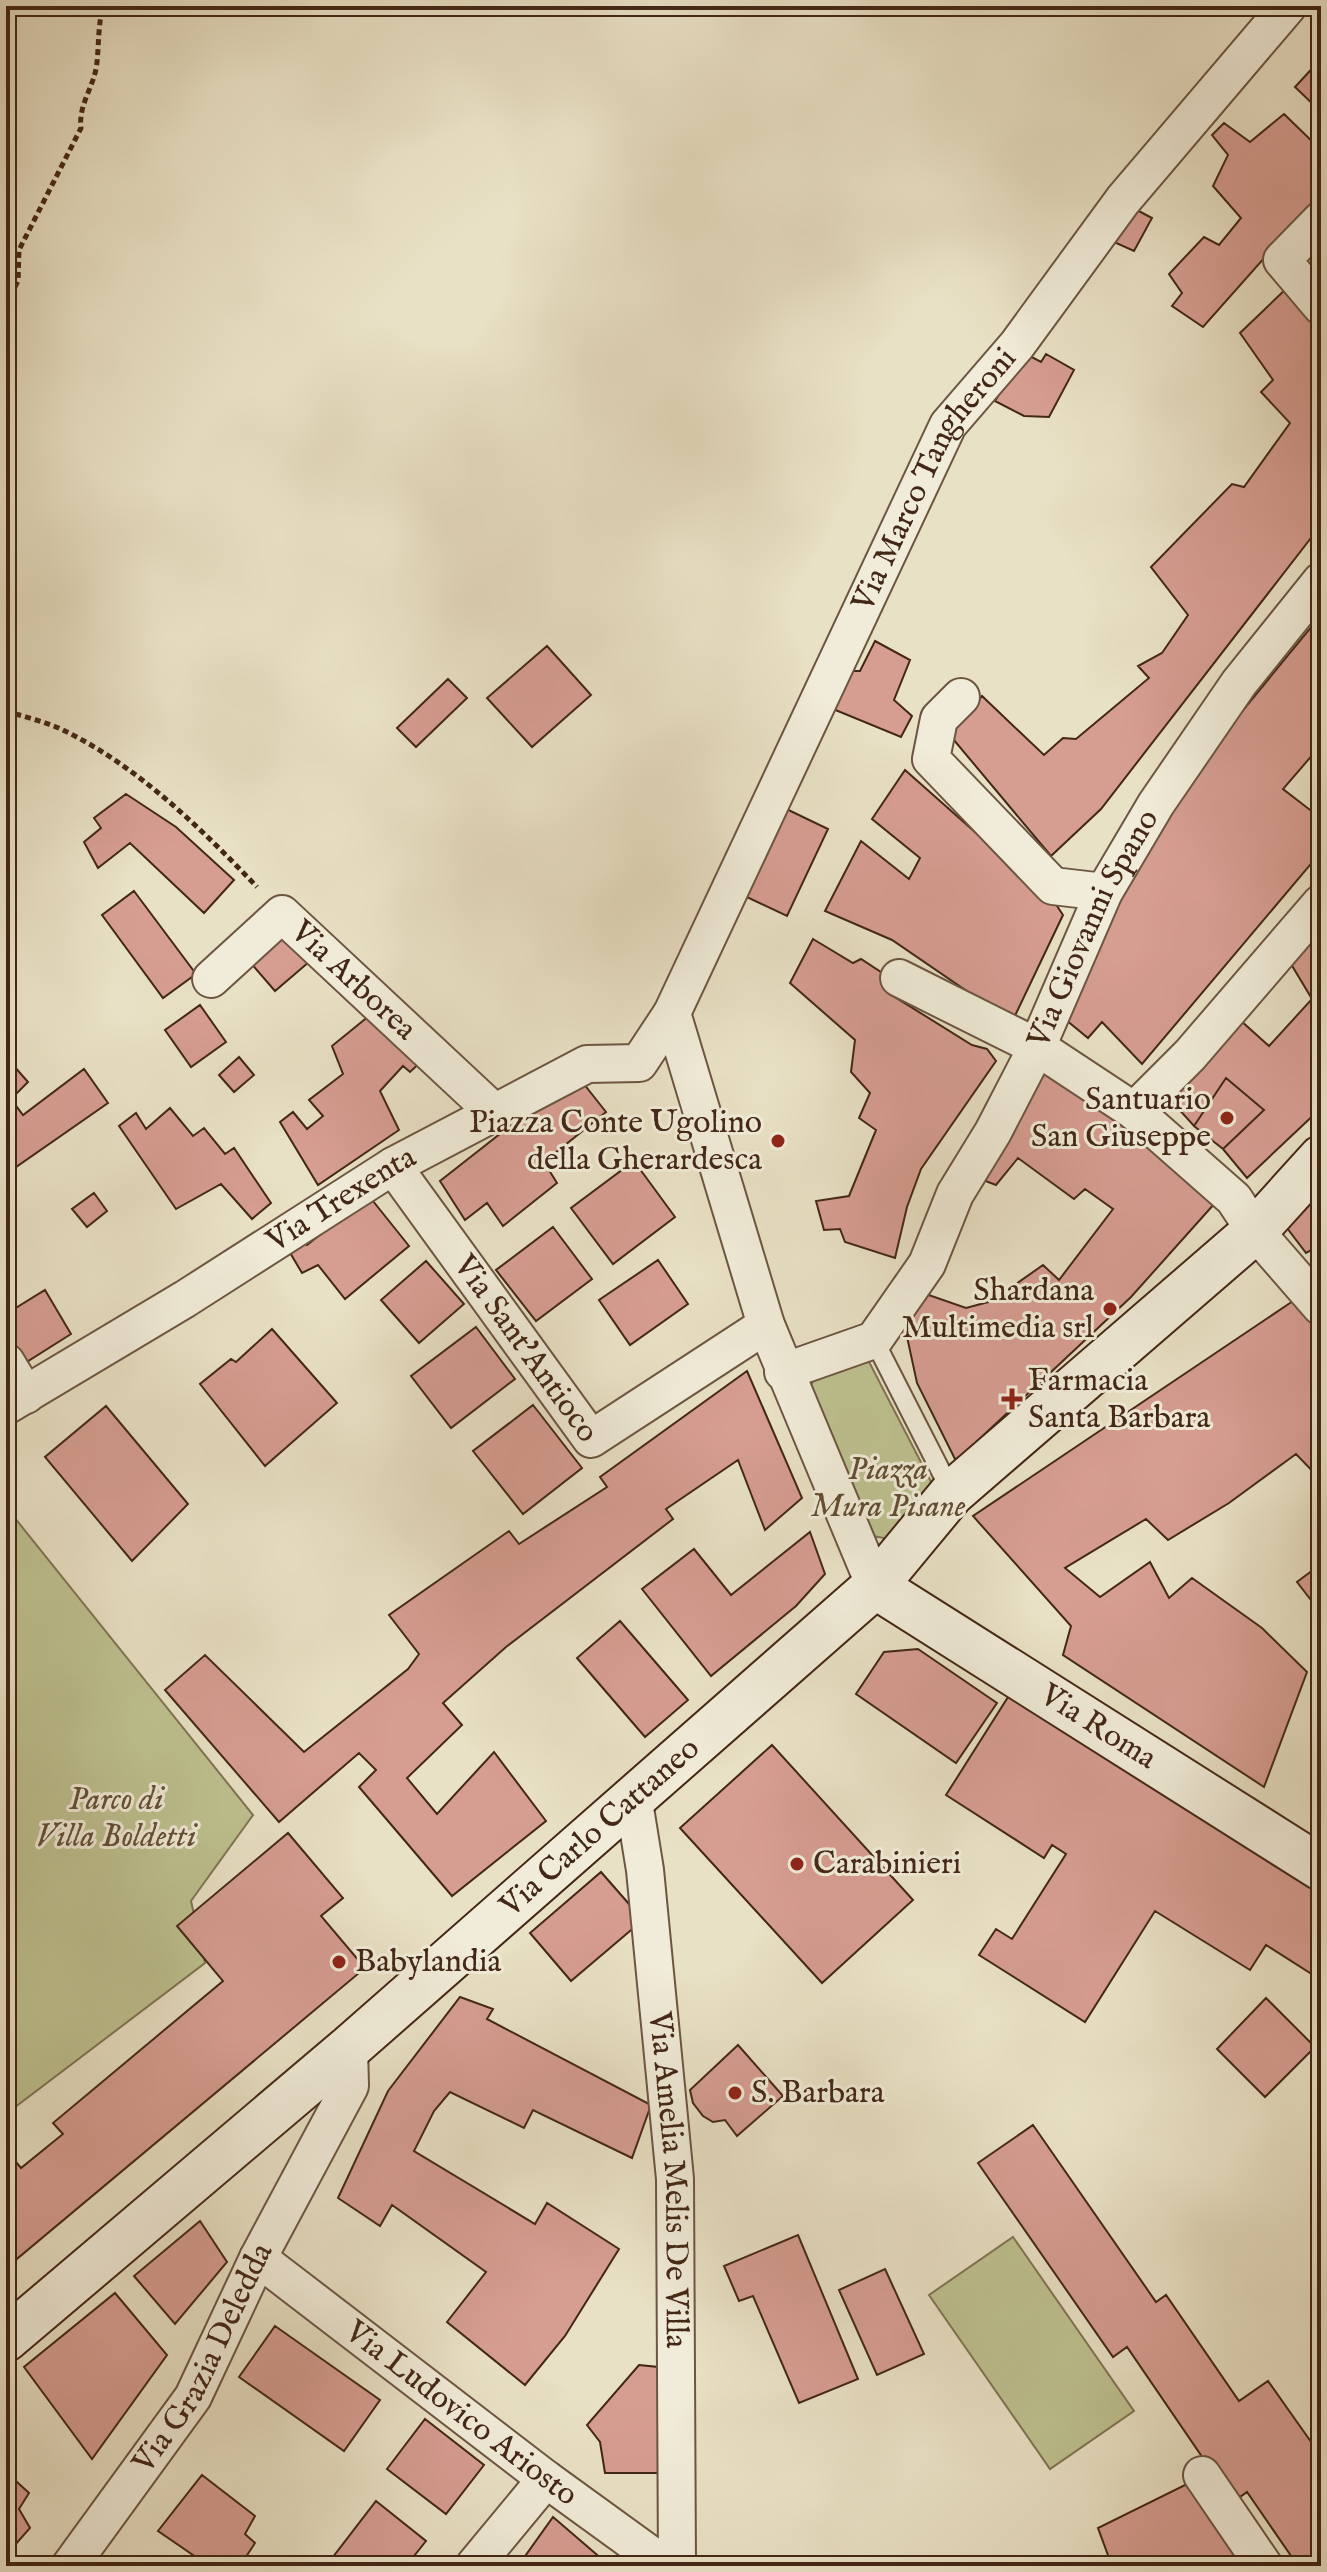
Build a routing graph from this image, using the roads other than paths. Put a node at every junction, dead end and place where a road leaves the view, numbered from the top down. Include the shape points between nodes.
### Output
1 (1288, 6) edge
2 (1321, 220) edge
3 (1321, 306) edge
4 (1321, 581) edge
5 (961, 697) dead end
6 (1104, 892) junction
7 (1321, 903) edge
8 (899, 978) dead end
9 (211, 979) dead end
10 (672, 1013) junction
11 (1037, 1047) junction
12 (1134, 1111) junction
13 (495, 1113) junction
14 (1321, 1158) edge
15 (393, 1166) junction
16 (1255, 1231) junction
17 (1321, 1307) edge
18 (766, 1325) junction
19 (874, 1340) junction
20 (6, 1362) edge
21 (783, 1372) junction
22 (16, 1401) edge
23 (952, 1493) junction
24 (875, 1586) junction
25 (633, 1796) junction
26 (1321, 1868) edge
27 (349, 2048) junction
28 (287, 2099) junction
29 (322, 2139) junction
30 (258, 2258) junction
31 (6, 2339) edge
32 (1202, 2475) dead end
33 (546, 2479) junction
34 (70, 2566) edge
35 (474, 2566) edge
36 (666, 2566) edge
37 (677, 2566) edge
38 (1264, 2566) edge

1 - 10 street, Via Marco Tangheroni via 1123,200 1017,345 948,425
2 - 3 street via 1282,260
4 - 6 street, Via Giovanni Spano via 1239,683 1156,804
5 - 6 street via 939,719 931,759 1053,886
6 - 11 street, Via Giovanni Spano
7 - 12 street via 1190,1055
8 - 11 street
9 - 13 street, Via Arborea via 282,914
10 - 13 street, Via Trexenta via 639,1063 587,1064
10 - 18 street
11 - 12 street
11 - 19 street, Via Giovanni Spano via 955,1194 927,1264
12 - 16 street via 1234,1199
13 - 15 street, Via Trexenta
14 - 16 main road, Via Carlo Cattaneo
15 - 18 street, Via Sant'Antioco via 591,1439
15 - 22 street, Via Trexenta
16 - 17 street
16 - 23 main road, Via Carlo Cattaneo
18 - 21 street
19 - 21 street
19 - 23 lane
20 - 22 street
21 - 24 street
23 - 24 main road, Via Carlo Cattaneo
24 - 25 main road, Via Carlo Cattaneo
24 - 26 main road, Via Roma
25 - 27 main road, Via Carlo Cattaneo
25 - 37 street, Via Amelia Melis De Villa via 675,2179
27 - 28 main road, Via Carlo Cattaneo
27 - 29 street, Via Grazia Deledda via 350,2086
28 - 29 street
28 - 31 main road, Via Carlo Cattaneo
29 - 30 street, Via Grazia Deledda
30 - 33 street, Via Ludovico Ariosto
30 - 34 street, Via Grazia Deledda via 193,2397
32 - 38 street
33 - 35 street
33 - 36 street, Via Ludovico Ariosto

